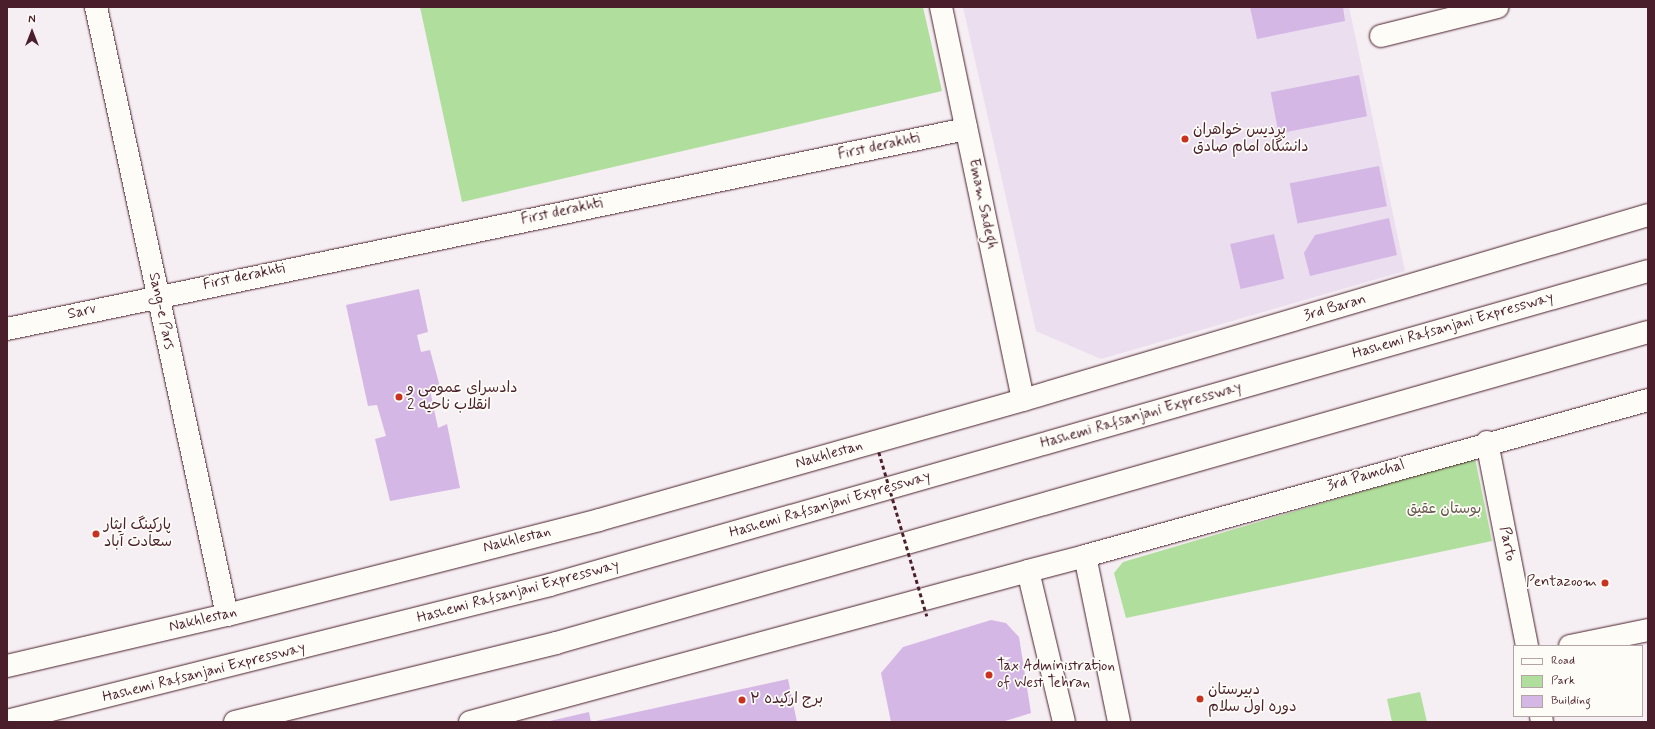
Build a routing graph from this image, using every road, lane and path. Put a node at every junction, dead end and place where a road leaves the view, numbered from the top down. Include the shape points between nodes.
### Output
1 (96, 7) edge
2 (941, 7) edge
3 (1497, 7) edge
4 (1381, 36) dead end
5 (966, 128) junction
6 (1648, 216) edge
7 (1648, 271) edge
8 (157, 295) junction
9 (7, 329) edge
10 (1648, 332) edge
11 (1023, 400) junction
12 (1648, 400) edge
13 (1487, 442) junction
14 (878, 452) dead end
15 (1085, 556) junction
16 (1028, 571) junction
17 (227, 615) junction
18 (927, 616) dead end
19 (1648, 630) edge
20 (1527, 645) edge
21 (1575, 645) edge
22 (7, 666) edge
23 (7, 721) edge
24 (235, 722) edge
25 (470, 722) edge
26 (1064, 722) edge
27 (1119, 722) edge

1 - 8 main road, Sang-e Pars
2 - 5 main road, Emam Sadegh
3 - 4 main road
5 - 8 main road, First derakhti
5 - 11 main road, Emam Sadegh
6 - 11 main road, 3rd Baran
7 - 23 main road, Hashemi Rafsanjani Expressway via 550,585
8 - 9 main road, Sarv
8 - 17 main road, Sang-e Pars
10 - 24 main road via 556,643
11 - 17 main road, Nakhlestan via 599,520
12 - 13 main road, 3rd Pamchal
13 - 15 main road, 3rd Pamchal
13 - 20 main road, Parto
14 - 18 path, bridge
15 - 16 main road, 3rd Pamchal
15 - 27 main road
16 - 25 main road, 3rd Pamchal
16 - 26 main road
17 - 22 main road, Nakhlestan
19 - 21 main road

